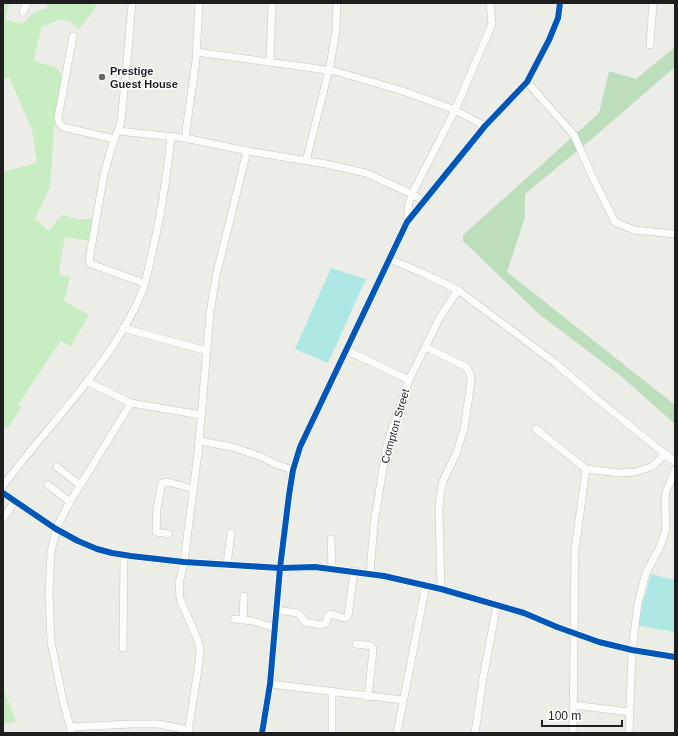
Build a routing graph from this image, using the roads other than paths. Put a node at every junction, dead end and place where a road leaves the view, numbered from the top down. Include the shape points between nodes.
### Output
1 (26, 3) edge
2 (132, 3) edge
3 (199, 3) edge
4 (272, 3) edge
5 (337, 3) edge
6 (490, 3) edge
7 (560, 3) edge
8 (653, 3) edge
9 (23, 12) dead end
10 (74, 36) dead end
11 (650, 44) dead end
12 (196, 52) junction
13 (270, 62) junction
14 (329, 71) junction
15 (527, 82) junction
16 (455, 110) junction
17 (485, 126) junction
18 (118, 131) junction
19 (171, 137) junction
20 (185, 138) junction
21 (114, 139) junction
22 (247, 151) junction
23 (306, 160) junction
24 (412, 194) junction
25 (425, 202) junction
26 (407, 222) junction
27 (675, 234) edge
28 (390, 259) junction
29 (144, 283) junction
30 (458, 290) junction
31 (123, 328) junction
32 (426, 347) junction
33 (346, 350) junction
34 (207, 351) junction
35 (409, 380) junction
36 (88, 382) junction
37 (131, 403) junction
38 (201, 415) junction
39 (536, 429) dead end
40 (199, 441) junction
41 (666, 454) junction
42 (675, 462) edge
43 (57, 467) dead end
44 (586, 469) junction
45 (293, 470) junction
46 (675, 470) edge
47 (48, 485) dead end
48 (80, 485) junction
49 (3, 486) edge
50 (193, 489) junction
51 (3, 493) edge
52 (15, 501) junction
53 (70, 502) junction
54 (3, 519) edge
55 (56, 529) junction
56 (231, 533) dead end
57 (169, 534) dead end
58 (331, 539) dead end
59 (124, 555) junction
60 (184, 562) junction
61 (227, 565) junction
62 (280, 568) junction
63 (332, 569) junction
64 (354, 571) junction
65 (370, 574) junction
66 (426, 585) junction
67 (441, 589) junction
68 (244, 596) dead end
69 (497, 605) junction
70 (276, 610) junction
71 (234, 619) dead end
72 (244, 620) junction
73 (275, 628) junction
74 (575, 634) junction
75 (356, 644) dead end
76 (123, 648) dead end
77 (632, 650) junction
78 (675, 657) edge
79 (270, 684) junction
80 (332, 692) junction
81 (368, 697) junction
82 (403, 700) junction
83 (573, 705) junction
84 (630, 712) junction
85 (72, 730) edge
86 (188, 732) edge
87 (262, 733) edge
88 (332, 733) edge
89 (397, 733) edge
90 (475, 733) edge
91 (573, 733) edge
92 (629, 733) edge

1 - 9 street
2 - 18 street
3 - 12 street
4 - 13 street
5 - 14 street via 336,30
6 - 16 street via 492,24
7 - 15 street via 558,18 549,40
8 - 11 street
10 - 21 street via 58,118 60,124
12 - 13 street
12 - 20 street
13 - 14 street
14 - 16 street via 400,90
14 - 23 street
15 - 17 street
15 - 27 street via 574,135 614,222 634,230
16 - 17 street
16 - 24 street
17 - 25 street
18 - 19 street
18 - 21 street
19 - 20 street
19 - 29 street via 160,223
20 - 22 street
21 - 29 street via 104,174 89,261 91,264
22 - 23 street
22 - 34 street via 216,276
23 - 24 street via 366,173
24 - 25 street
24 - 26 street
25 - 26 street
26 - 28 street
28 - 30 street
28 - 33 street
29 - 31 street
30 - 32 street, Compton Street
30 - 41 street via 554,362
31 - 34 street
31 - 36 street
32 - 35 street, Compton Street
32 - 67 street via 466,367 472,382 464,429 440,495
33 - 35 street
33 - 45 street via 300,447
34 - 38 street
35 - 65 street, Compton Street via 387,444 374,524
36 - 37 street
36 - 49 street
37 - 38 street
37 - 48 street
38 - 40 street
39 - 44 street
40 - 45 street via 232,447
40 - 50 street
41 - 42 street
41 - 44 street via 651,467 635,472
43 - 48 street
44 - 74 street via 575,550
45 - 62 street
46 - 77 street via 666,492 666,529 646,573 638,603
47 - 53 street
48 - 53 street
50 - 57 street via 168,482 162,483 156,532
50 - 60 street
51 - 52 street
52 - 54 street
52 - 55 street
53 - 55 street
55 - 59 street via 87,545
55 - 85 street via 51,552 49,593 51,642 63,701
56 - 61 street
58 - 63 street
59 - 60 street
59 - 76 street
60 - 61 street
60 - 86 street via 179,595 200,649
61 - 62 street
62 - 63 street
62 - 70 street
63 - 64 street
64 - 65 street
64 - 70 street via 348,616 344,618 331,614 326,623 321,625 305,622 298,613
65 - 66 street
66 - 67 street
66 - 82 street
67 - 69 street
68 - 72 street
69 - 74 street
69 - 90 street
70 - 73 street
71 - 72 street
72 - 73 street
73 - 79 street
74 - 77 street
74 - 83 street
75 - 81 street via 372,646 373,650
77 - 78 street
77 - 84 street
79 - 80 street
79 - 87 street
80 - 81 street
80 - 88 street
81 - 82 street
82 - 89 street
83 - 84 street
83 - 91 street
84 - 92 street
85 - 86 street via 158,724

